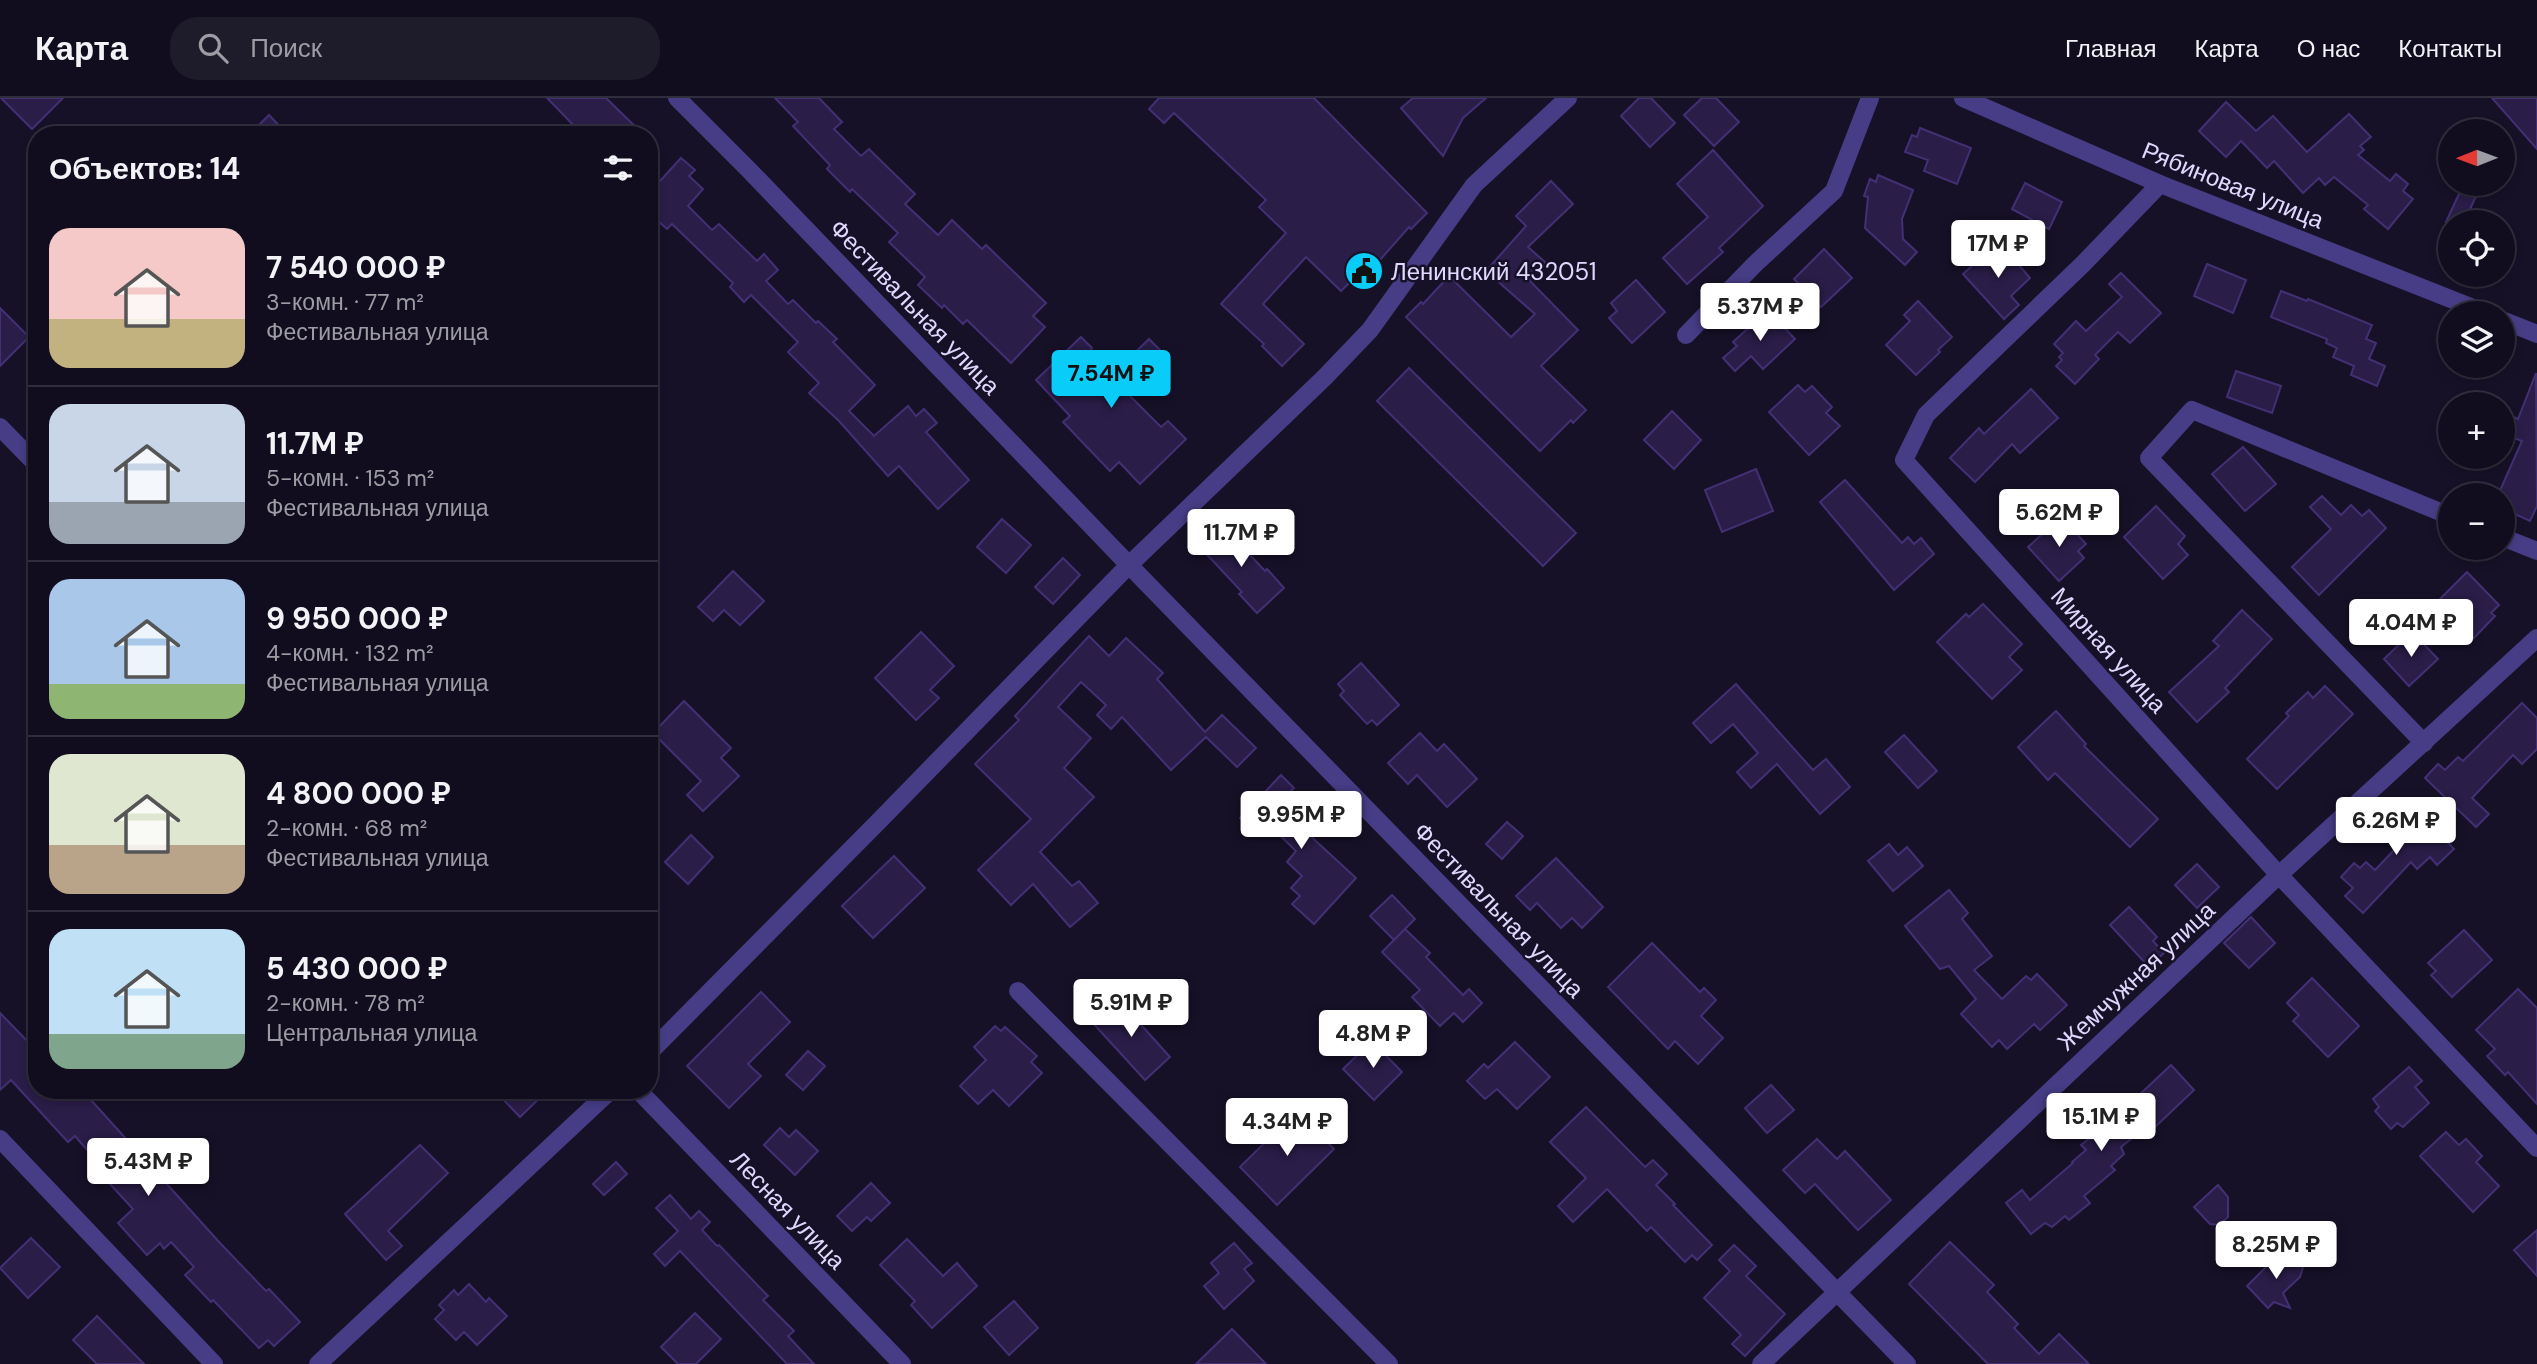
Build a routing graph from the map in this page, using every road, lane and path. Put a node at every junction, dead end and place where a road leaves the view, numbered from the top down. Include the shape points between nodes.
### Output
1 (677, 98) edge
2 (1568, 98) edge
3 (1870, 98) edge
4 (1964, 98) edge
5 (2160, 184) junction
6 (2456, 301) edge
7 (2515, 325) edge
8 (2537, 334) edge
9 (1686, 335) dead end
10 (0, 427) edge
11 (28, 456) edge
12 (2438, 511) edge
13 (2515, 542) edge
14 (2537, 551) edge
15 (1129, 565) junction
16 (2537, 638) edge
17 (2424, 743) junction
18 (2279, 875) junction
19 (1018, 991) dead end
20 (658, 1043) edge
21 (601, 1099) edge
22 (647, 1099) edge
23 (0, 1139) edge
24 (2537, 1148) edge
25 (1837, 1292) junction
26 (215, 1364) edge
27 (318, 1364) edge
28 (902, 1364) edge
29 (1389, 1364) edge
30 (1761, 1364) edge
31 (1907, 1364) edge

1 - 15 street, Фестивальная улица
2 - 15 street via 1474,185 1370,330
3 - 9 street via 1834,191
4 - 5 street, Рябиновая улица
5 - 6 street, Рябиновая улица
5 - 18 street, Мирная улица via 1926,415 1904,460
7 - 8 street
10 - 11 street
12 - 17 street via 2192,410 2149,458
13 - 14 street
15 - 20 street
15 - 25 street, Фестивальная улица
16 - 17 street, Жемчужная улица
17 - 18 street, Жемчужная улица
18 - 24 street, Мирная улица
18 - 25 street, Жемчужная улица
19 - 29 street
21 - 27 street
22 - 28 street, Лесная улица
23 - 26 street
25 - 30 street, Жемчужная улица
25 - 31 street, Фестивальная улица

